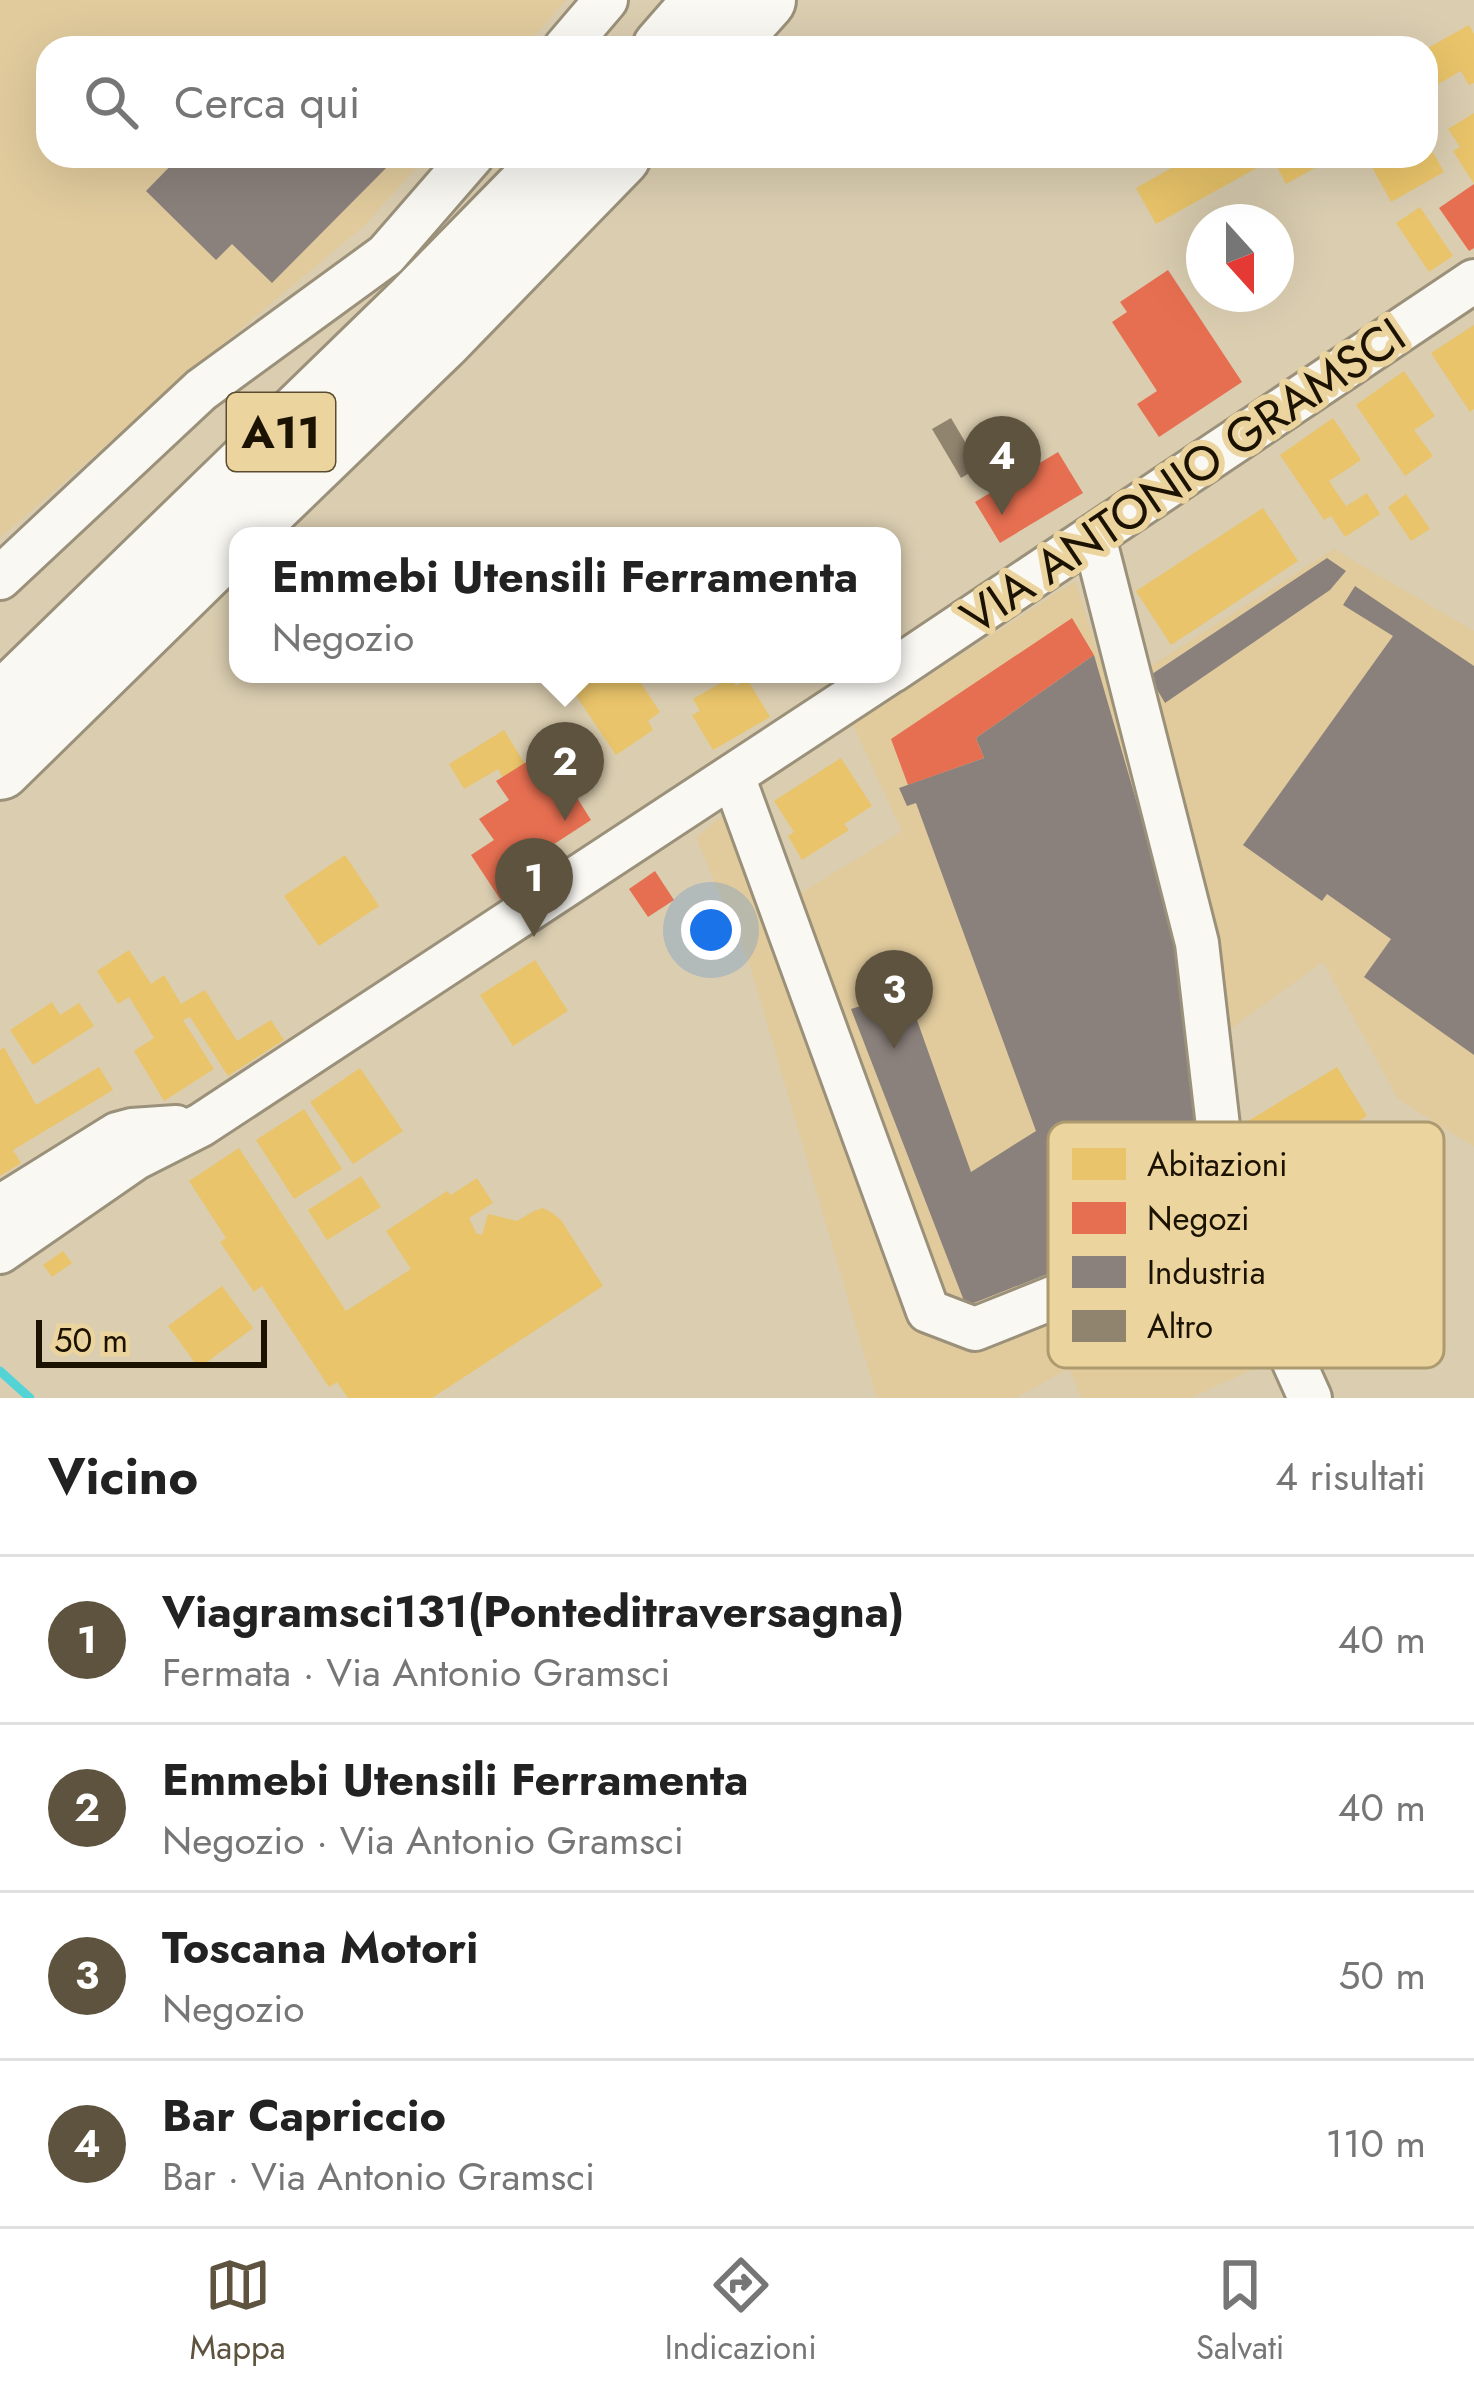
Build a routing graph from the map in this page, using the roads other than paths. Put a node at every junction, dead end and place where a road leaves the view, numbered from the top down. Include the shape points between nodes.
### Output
1 (606, 0) edge
2 (705, 0) edge
3 (765, 0) edge
4 (575, 36) edge
5 (674, 36) edge
6 (733, 36) edge
7 (462, 168) edge
8 (546, 168) edge
9 (608, 168) edge
10 (1474, 281) edge
11 (247, 527) edge
12 (1094, 537) junction
13 (229, 545) edge
14 (0, 578) edge
15 (901, 665) edge
16 (873, 683) edge
17 (0, 705) edge
18 (0, 769) edge
19 (733, 776) junction
20 (1218, 1122) edge
21 (201, 1125) junction
22 (0, 1207) edge
23 (0, 1252) edge
24 (1048, 1300) edge
25 (1297, 1368) edge
26 (1310, 1398) edge

1 - 4 street
2 - 5 highway
3 - 6 highway
7 - 14 street via 386,255 201,389
8 - 17 highway, A11
9 - 11 highway, A11
10 - 12 street, VIA ANTONIO GRAMSCI
12 - 15 street, VIA ANTONIO GRAMSCI
12 - 20 street via 1197,943
13 - 18 highway, A11
16 - 19 street, VIA ANTONIO GRAMSCI
19 - 21 street, VIA ANTONIO GRAMSCI
19 - 24 street via 928,1311 975,1329
21 - 22 street via 117,1134
21 - 23 street, VIA ANTONIO GRAMSCI via 136,1158
25 - 26 street

